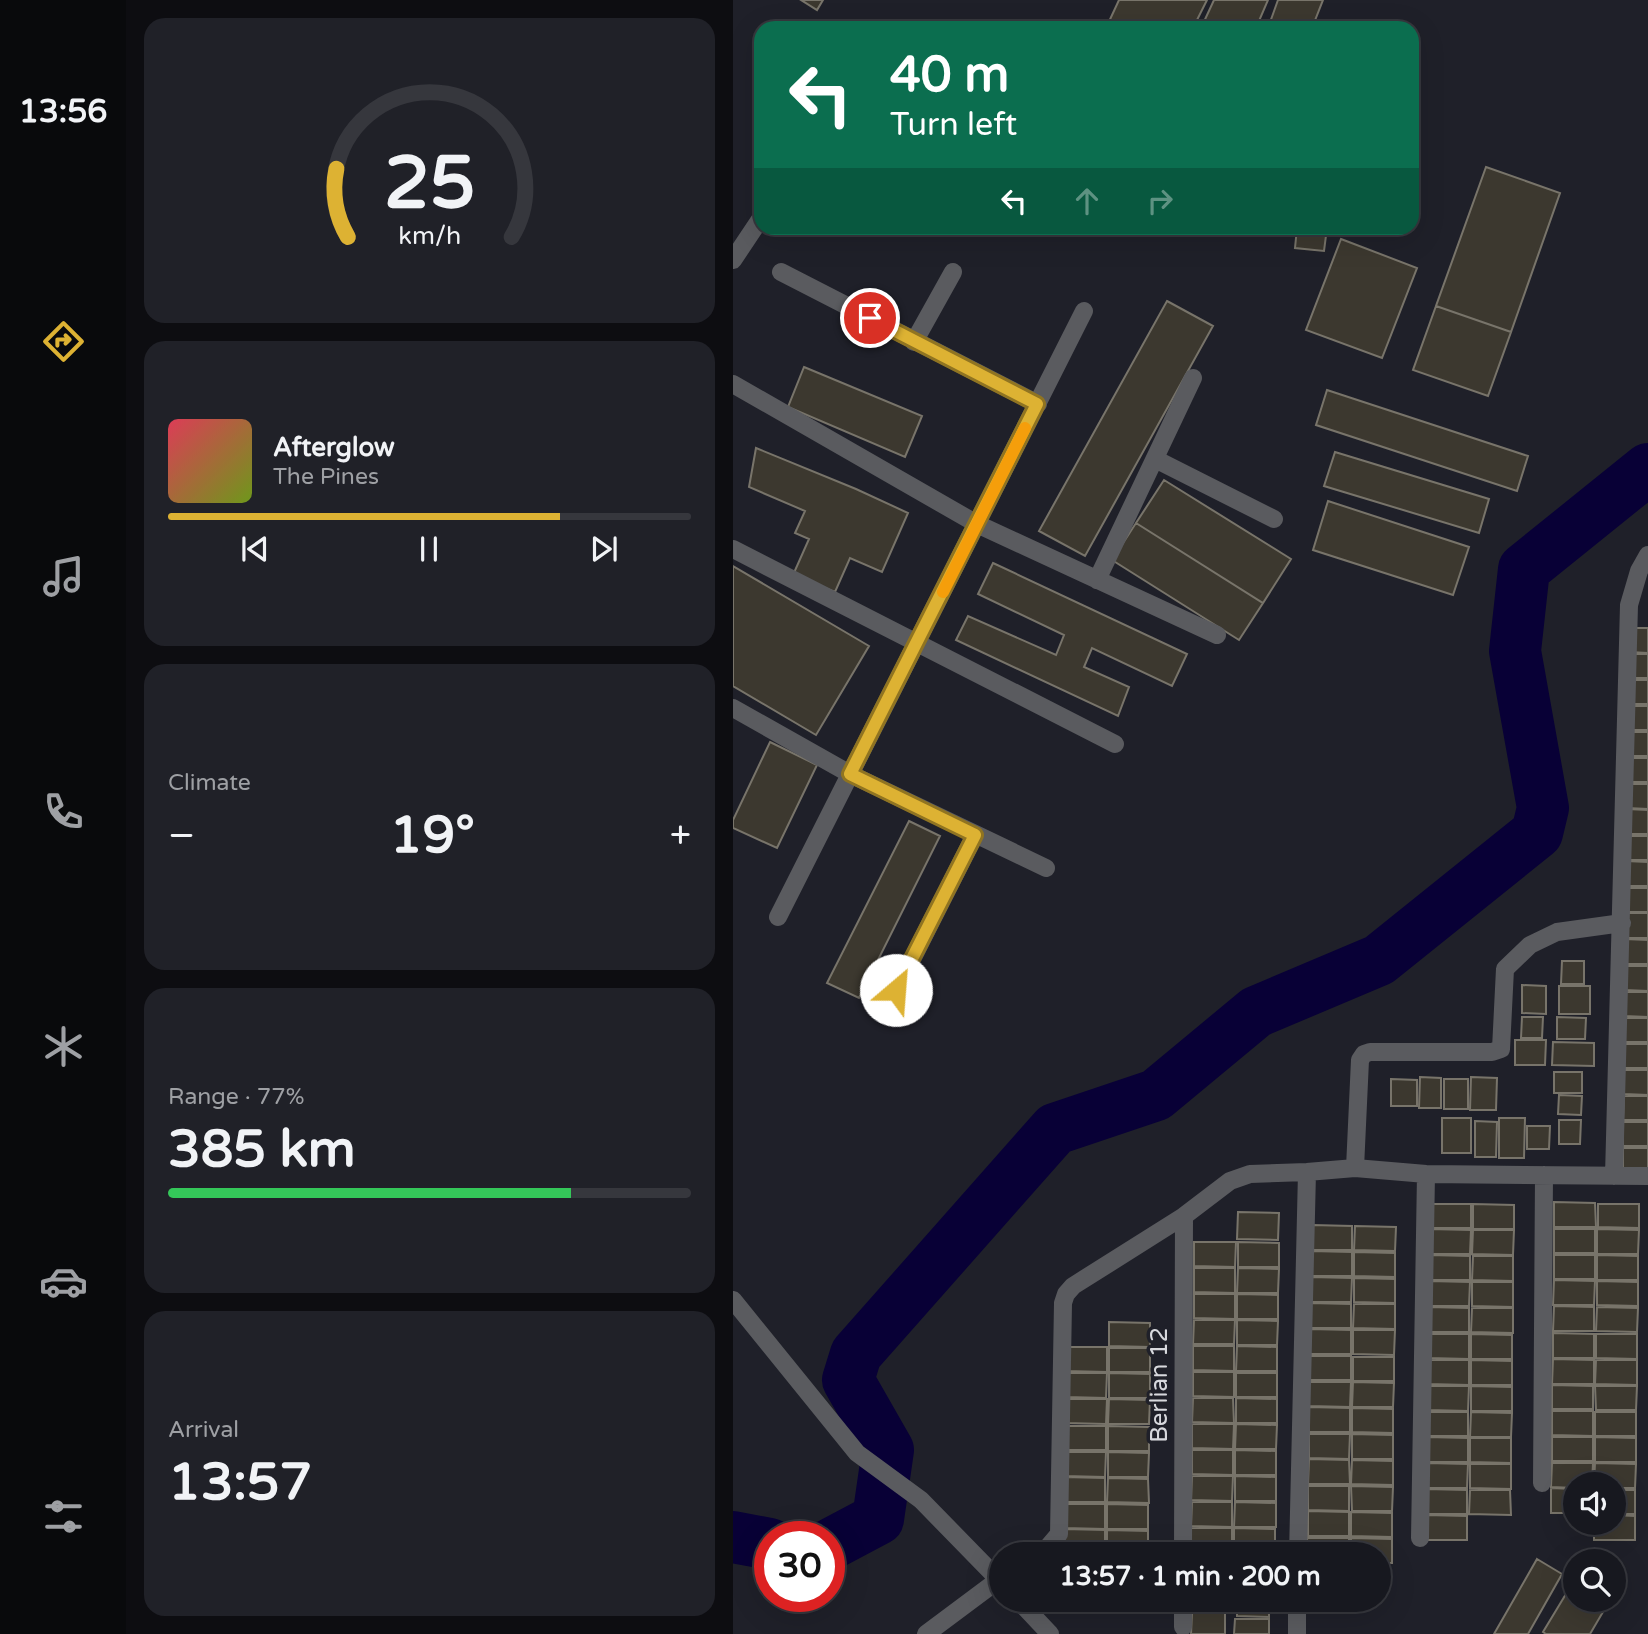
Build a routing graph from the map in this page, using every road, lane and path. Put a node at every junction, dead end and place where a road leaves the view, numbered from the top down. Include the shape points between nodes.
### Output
1 (754, 228) edge
2 (733, 260) edge
3 (781, 272) dead end
4 (953, 272) dead end
5 (1084, 311) dead end
6 (914, 342) junction
7 (1193, 378) dead end
8 (733, 384) edge
9 (1037, 404) junction
10 (1155, 459) junction
11 (1274, 519) dead end
12 (977, 524) junction
13 (733, 549) edge
14 (1648, 555) edge
15 (1097, 580) junction
16 (1217, 635) dead end
17 (917, 643) junction
18 (733, 708) edge
19 (1115, 744) dead end
20 (850, 774) junction
21 (975, 835) junction
22 (1046, 868) dead end
23 (778, 917) dead end
24 (1622, 923) junction
25 (896, 990) dead end
26 (1355, 1168) junction
27 (1306, 1172) junction
28 (1426, 1174) junction
29 (1544, 1175) junction
30 (1614, 1176) junction
31 (1648, 1176) edge
32 (1183, 1216) junction
33 (733, 1300) edge
34 (1541, 1483) dead end
35 (1420, 1538) dead end
36 (1052, 1542) edge
37 (1183, 1542) edge
38 (1298, 1542) edge
39 (989, 1569) edge
40 (989, 1588) edge
41 (1029, 1612) edge
42 (1183, 1612) edge
43 (1297, 1612) edge
44 (1183, 1627) dead end
45 (926, 1634) edge
46 (1050, 1634) edge
47 (1297, 1634) edge

1 - 2 street
3 - 6 street
4 - 6 street
5 - 9 street
6 - 9 street
7 - 10 street
8 - 12 street
9 - 12 street
10 - 11 street
10 - 15 street
12 - 15 street
12 - 17 street
13 - 17 street
14 - 24 street via 1629,605
15 - 16 street
17 - 19 street
17 - 20 street
18 - 20 street
20 - 21 street
20 - 23 street
21 - 22 street
21 - 25 street
24 - 26 street via 1557,932 1530,945 1505,969 1501,1049 1364,1054 1360,1060
24 - 30 street
26 - 27 street
26 - 28 street
27 - 32 street via 1240,1176
27 - 38 street
28 - 29 street
28 - 35 street
29 - 30 street
29 - 34 street
30 - 31 street
32 - 36 street via 1066,1294 1059,1534
32 - 37 street, Berlian 12
33 - 39 street via 857,1453 921,1500
40 - 45 street
41 - 46 street
42 - 44 street
43 - 47 street

